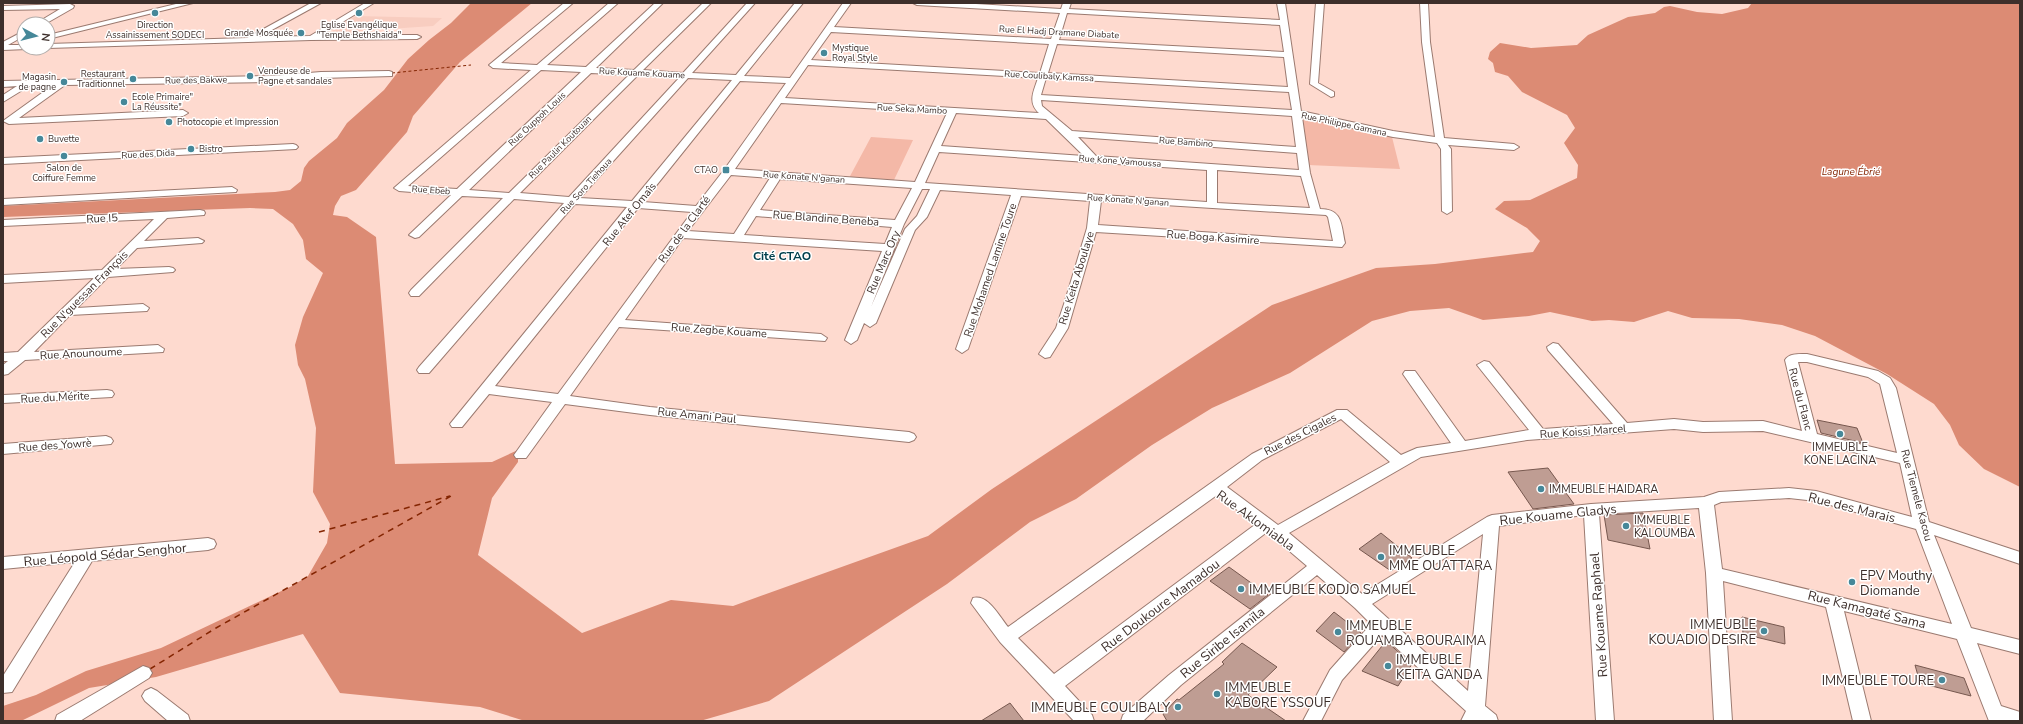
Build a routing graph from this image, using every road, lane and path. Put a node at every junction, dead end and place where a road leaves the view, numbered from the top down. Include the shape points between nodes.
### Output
1 (189, 3) edge
2 (317, 3) edge
3 (370, 3) edge
4 (569, 3) edge
5 (614, 3) edge
6 (659, 3) edge
7 (707, 3) edge
8 (751, 3) edge
9 (799, 3) edge
10 (847, 3) edge
11 (917, 3) edge
12 (1281, 3) edge
13 (1320, 3) edge
14 (1424, 3) edge
15 (73, 4) edge
16 (1066, 6) edge
17 (3, 8) edge
18 (53, 16) edge
19 (1285, 23) junction
20 (828, 29) junction
21 (56, 36) edge
22 (417, 37) dead end
23 (16, 38) edge
24 (311, 38) junction
25 (248, 40) junction
26 (1054, 42) junction
27 (16, 45) edge
28 (56, 46) edge
29 (3, 47) edge
30 (16, 48) edge
31 (1289, 55) junction
32 (805, 62) junction
33 (540, 68) junction
34 (589, 70) junction
35 (636, 72) junction
36 (389, 74) dead end
37 (686, 75) junction
38 (1043, 76) junction
39 (738, 78) junction
40 (792, 81) junction
41 (62, 83) junction
42 (3, 84) edge
43 (26, 84) junction
44 (1293, 90) junction
45 (1331, 94) dead end
46 (1036, 97) junction
47 (3, 99) edge
48 (778, 100) junction
49 (952, 111) junction
50 (183, 113) dead end
51 (1296, 113) junction
52 (1047, 116) junction
53 (6, 123) edge
54 (1070, 134) junction
55 (1440, 141) junction
56 (293, 147) dead end
57 (1514, 147) dead end
58 (935, 148) junction
59 (1302, 150) junction
60 (1094, 160) junction
61 (3, 161) edge
62 (1212, 167) junction
63 (728, 172) junction
64 (1305, 173) junction
65 (777, 175) junction
66 (919, 185) junction
67 (937, 186) junction
68 (232, 190) dead end
69 (458, 192) junction
70 (1017, 192) junction
71 (511, 196) junction
72 (1096, 198) junction
73 (574, 200) junction
74 (3, 202) edge
75 (637, 204) junction
76 (1212, 205) junction
77 (698, 209) junction
78 (1447, 211) dead end
79 (1316, 212) junction
80 (200, 213) dead end
81 (753, 213) junction
82 (162, 216) junction
83 (3, 223) edge
84 (899, 224) junction
85 (1092, 228) junction
86 (680, 234) junction
87 (415, 235) dead end
88 (737, 238) junction
89 (198, 241) dead end
90 (134, 245) junction
91 (1335, 245) joint
92 (889, 248) junction
93 (169, 270) dead end
94 (105, 273) junction
95 (3, 279) edge
96 (415, 293) dead end
97 (144, 308) dead end
98 (66, 312) junction
99 (616, 323) junction
100 (870, 323) dead end
101 (821, 338) dead end
102 (851, 340) dead end
103 (1553, 347) dead end
104 (158, 349) dead end
105 (962, 349) dead end
106 (1045, 354) dead end
107 (22, 356) junction
108 (3, 357) edge
109 (1791, 360) joint
110 (1484, 365) dead end
111 (424, 370) dead end
112 (3, 371) edge
113 (1410, 374) dead end
114 (485, 389) junction
115 (107, 394) dead end
116 (563, 398) junction
117 (3, 399) edge
118 (457, 424) dead end
119 (1623, 427) junction
120 (1539, 434) junction
121 (909, 437) dead end
122 (1811, 438) junction
123 (106, 441) dead end
124 (1461, 446) junction
125 (3, 449) edge
126 (521, 455) dead end
127 (1907, 460) junction
128 (1400, 462) junction
129 (1217, 487) junction
130 (1706, 502) junction
131 (1591, 509) junction
132 (1492, 521) junction
133 (1922, 525) junction
134 (1272, 528) junction
135 (208, 544) dead end
136 (87, 556) junction
137 (2020, 558) edge
138 (3, 563) edge
139 (1318, 566) junction
140 (1714, 573) junction
141 (1833, 601) junction
142 (979, 603) dead end
143 (1361, 603) junction
144 (1382, 624) junction
145 (1964, 633) junction
146 (1006, 637) junction
147 (2020, 647) edge
148 (143, 673) dead end
149 (1054, 685) junction
150 (6, 686) dead end
151 (150, 696) dead end
152 (1473, 715) edge
153 (1996, 716) edge
154 (2020, 720) edge
155 (64, 721) edge
156 (181, 721) edge
157 (1085, 721) edge
158 (1130, 721) edge
159 (1312, 721) edge
160 (1489, 721) edge
161 (1605, 721) edge
162 (1723, 721) edge
163 (1862, 721) edge

1 - 21 street
2 - 25 street
3 - 24 street
4 - 33 street, Rue Kouame Kouame via 493,65
5 - 33 street, Rue Ebeb
6 - 34 street, Rue Ouppoh Louis
7 - 35 street, Rue Paulin Koutouan
8 - 37 street, Rue Soro Tiehoua
9 - 39 street, Rue Atef Omaîs
10 - 20 street, Rue de la Clarté
11 - 16 street
12 - 19 street
13 - 45 street via 1314,84
14 - 55 street via 1426,42
15 - 17 street
15 - 18 street
16 - 19 street
16 - 26 street
19 - 31 street
20 - 26 street, Rue El Hadj Dramane Diabate
20 - 32 street, Rue de la Clarté
22 - 24 street
23 - 29 street
24 - 25 street
25 - 28 street
26 - 31 street, Rue El Hadj Dramane Diabate
26 - 38 street
27 - 29 street
29 - 30 street
31 - 44 street
32 - 38 street, Rue Coulibaly Kamssa
32 - 40 street, Rue de la Clarté
33 - 34 street, Rue Kouame Kouame
33 - 69 street, Rue Ebeb via 399,188
34 - 35 street, Rue Kouame Kouame
34 - 69 street, Rue Ouppoh Louis
35 - 37 street, Rue Kouame Kouame
35 - 71 street, Rue Paulin Koutouan
36 - 41 street, Rue des Bakwe
37 - 39 street, Rue Kouame Kouame
37 - 73 street, Rue Soro Tiehoua
38 - 44 street, Rue Coulibaly Kamssa
38 - 46 street
39 - 40 street, Rue Kouame Kouame
39 - 75 street, Rue Atef Omaîs
40 - 48 street, Rue de la Clarté
41 - 43 street, Rue des Bakwe
41 - 53 street
42 - 43 street, Rue des Bakwe
43 - 47 street
44 - 51 street
46 - 51 street, Rue Philippe Gamana
46 - 52 street via 1038,107
48 - 49 street, Rue Seka Mambo
48 - 63 street, Rue de la Clarté
49 - 52 street, Rue Seka Mambo
49 - 58 street, Rue Marc Ory
50 - 53 street
51 - 55 street, Rue Philippe Gamana via 1392,134
51 - 59 street
52 - 54 street
54 - 59 street, Rue Bambino
54 - 60 street
55 - 57 street, Rue Philippe Gamana
55 - 78 street via 1446,148
56 - 61 street, Rue des Dida
58 - 60 street, Rue Kone Vamoussa
58 - 66 street, Rue Marc Ory
59 - 64 street
60 - 62 street, Rue Kone Vamoussa
62 - 64 street, Rue Kone Vamoussa
62 - 76 street
63 - 65 street, Rue Konate N'ganan
63 - 77 street, Rue de la Clarté
64 - 79 street
65 - 66 street, Rue Konate N'ganan
65 - 81 street
66 - 67 street, Rue Konate N'ganan
66 - 84 street, Rue Marc Ory
67 - 70 street, Rue Konate N'ganan
67 - 100 street via 922,217 910,229
68 - 74 street
69 - 71 street, Rue Ebeb
69 - 87 street, Rue Ouppoh Louis
70 - 72 street, Rue Konate N'ganan
70 - 105 street, Rue Mohamed Lamine Toure
71 - 73 street, Rue Ebeb
71 - 96 street, Rue Paulin Koutouan
72 - 76 street, Rue Konate N'ganan
72 - 85 street, Rue Keita Aboulaye
73 - 75 street, Rue Ebeb
73 - 111 street, Rue Soro Tiehoua via 535,241
75 - 77 street, Rue Ebeb
75 - 114 street, Rue Atef Omaîs
76 - 79 street, Rue Konate N'ganan
77 - 86 street, Rue de la Clarté
79 - 91 street, Rue Konate N'ganan via 1328,212 1333,215 1340,243
80 - 82 street, Rue I5
81 - 84 street, Rue Blandine Beneba
81 - 88 street
82 - 83 street, Rue I5
82 - 90 street, Rue N'guessan François
84 - 92 street, Rue Marc Ory
85 - 91 street, Rue Boga Kasimire
85 - 106 street, Rue Keita Aboulaye via 1062,328
86 - 88 street
86 - 99 street, Rue de la Clarté
88 - 92 street
89 - 90 street
90 - 94 street, Rue N'guessan François
92 - 102 street, Rue Marc Ory
93 - 94 street
94 - 95 street
94 - 98 street, Rue N'guessan François
97 - 98 street
98 - 107 street, Rue N'guessan François
99 - 101 street, Rue Zegbe Kouame
99 - 116 street, Rue de la Clarté
103 - 119 street
104 - 107 street, Rue Anounoume
107 - 108 street, Rue Anounoume
107 - 112 street, Rue N'guessan François
109 - 122 street, Rue du Flanc
109 - 127 street, Rue Tiemele Kacou via 1807,358 1873,374 1885,381
110 - 120 street
113 - 124 street
114 - 116 street, Rue Amani Paul
114 - 118 street, Rue Atef Omaîs
115 - 117 street, Rue du Mérite
116 - 121 street, Rue Amani Paul via 650,411
116 - 126 street, Rue de la Clarté
119 - 120 street, Rue Koissi Marcel
119 - 122 street, Rue Koissi Marcel via 1674,424 1703,427 1763,426
120 - 124 street, Rue Koissi Marcel
122 - 127 street, Rue Koissi Marcel
123 - 125 street, Rue des Yowrè
124 - 128 street, Rue Koissi Marcel via 1417,453
127 - 133 street, Rue Tiemele Kacou
128 - 129 street, Rue des Cigales via 1342,413 1257,457
128 - 134 street, Rue Koissi Marcel
129 - 134 street, Rue Aklomiabla
129 - 146 street, Rue Aklomiabla
130 - 131 street, Rue Kouame Gladys
130 - 133 street, Rue des Marais via 1719,497 1789,493 1816,496
130 - 140 street
131 - 132 street, Rue Kouame Gladys
131 - 161 street, Rue Kouame Raphael
132 - 143 street, Rue Kouame Gladys
132 - 152 street
133 - 137 street, Rue des Marais
133 - 145 street, Rue Tiemele Kacou
134 - 139 street, Rue Aklomiabla
134 - 149 street, Rue Doukoure Mamadou
135 - 136 street, Rue Léopold Sédar Senghor
136 - 138 street, Rue Léopold Sédar Senghor
136 - 150 street
139 - 143 street, Rue Aklomiabla
139 - 158 street, Rue Siribe Isamïla via 1175,680
140 - 141 street, Rue Kamagaté Sama
140 - 162 street
141 - 145 street, Rue Kamagaté Sama
141 - 163 street
142 - 146 street
143 - 144 street, Rue Aklomiabla
144 - 152 street, Rue Aklomiabla
144 - 159 street via 1336,675
145 - 147 street, Rue Kamagaté Sama
145 - 153 street, Rue Tiemele Kacou
146 - 149 street
148 - 155 street
149 - 157 street
151 - 156 street
152 - 160 street, Rue Aklomiabla
153 - 154 street

